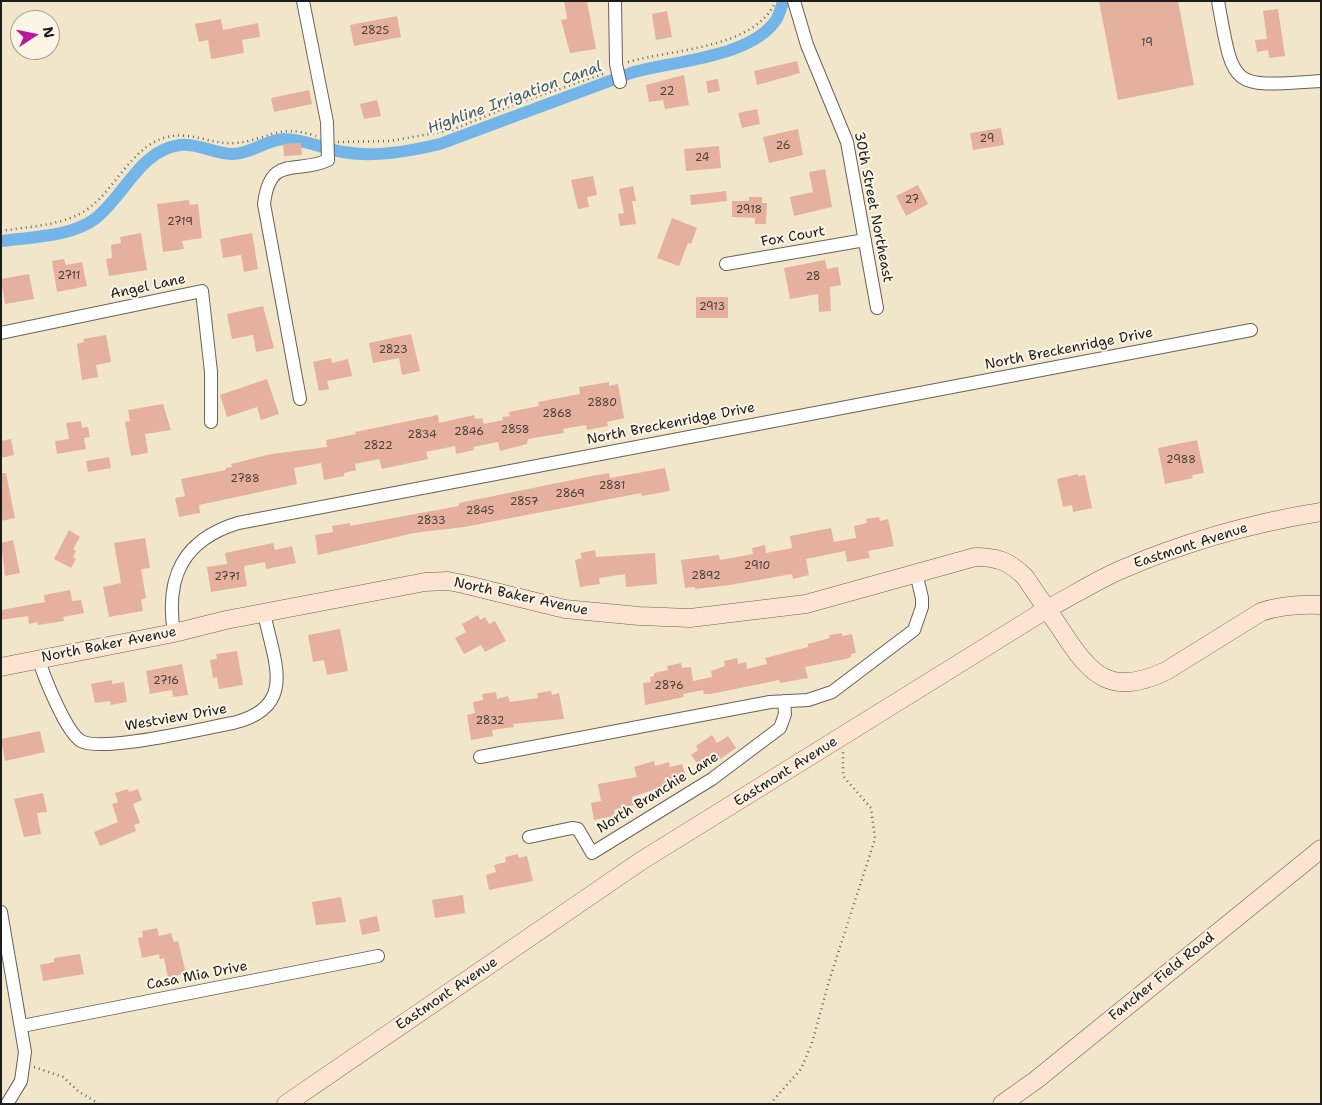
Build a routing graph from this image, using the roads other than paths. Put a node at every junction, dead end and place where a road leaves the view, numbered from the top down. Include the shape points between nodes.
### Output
1 (303, 1) edge
2 (615, 1) edge
3 (794, 1) edge
4 (1218, 1) edge
5 (1321, 81) edge
6 (620, 82) dead end
7 (865, 240) junction
8 (726, 264) dead end
9 (877, 308) dead end
10 (1250, 330) dead end
11 (1, 332) edge
12 (300, 399) dead end
13 (211, 422) dead end
14 (1321, 512) edge
15 (916, 573) junction
16 (1321, 606) edge
17 (1047, 609) junction
18 (264, 613) junction
19 (174, 633) junction
20 (39, 660) junction
21 (1, 667) edge
22 (784, 701) junction
23 (480, 757) dead end
24 (529, 837) dead end
25 (1321, 849) edge
26 (1, 912) edge
27 (378, 956) dead end
28 (22, 1026) junction
29 (7, 1104) edge
30 (286, 1104) edge
31 (1002, 1104) edge

1 - 12 street via 328,140 328,160 317,165 295,165 276,173 266,185 264,204
2 - 6 street via 616,64
3 - 7 street, 30th Street Northeast via 807,45 847,142
4 - 5 street via 1229,58 1242,79 1266,85
7 - 8 street, Fox Court
7 - 9 street, 30th Street Northeast
10 - 19 street, North Breckenridge Drive via 238,523 219,529 186,555 176,575 171,599
11 - 13 street, Angel Lane via 202,291 211,372
14 - 17 main road, Eastmont Avenue via 1265,522 1167,551 1116,572
15 - 17 main road, North Baker Avenue via 975,557 996,557 1012,564 1025,577
15 - 18 main road, North Baker Avenue via 806,604 690,618 565,609 448,581 425,582
15 - 22 street via 922,608 908,637 832,692 808,700
16 - 17 main road via 1296,604 1261,612 1166,671 1152,678 1126,681 1105,679 1087,667
17 - 30 main road, Eastmont Avenue via 641,861
18 - 19 main road, North Baker Avenue
18 - 20 street, Westview Drive via 277,678 275,695 260,713 233,723 116,744 86,742 72,733 43,676
19 - 20 main road, North Baker Avenue
20 - 21 main road, North Baker Avenue
22 - 23 street
22 - 24 street, North Branchie Lane via 785,714 780,728 712,779 592,853 578,829
25 - 31 main road, Fancher Field Road
26 - 28 street
27 - 28 street, Casa Mia Drive
28 - 29 street via 25,1064 16,1092

